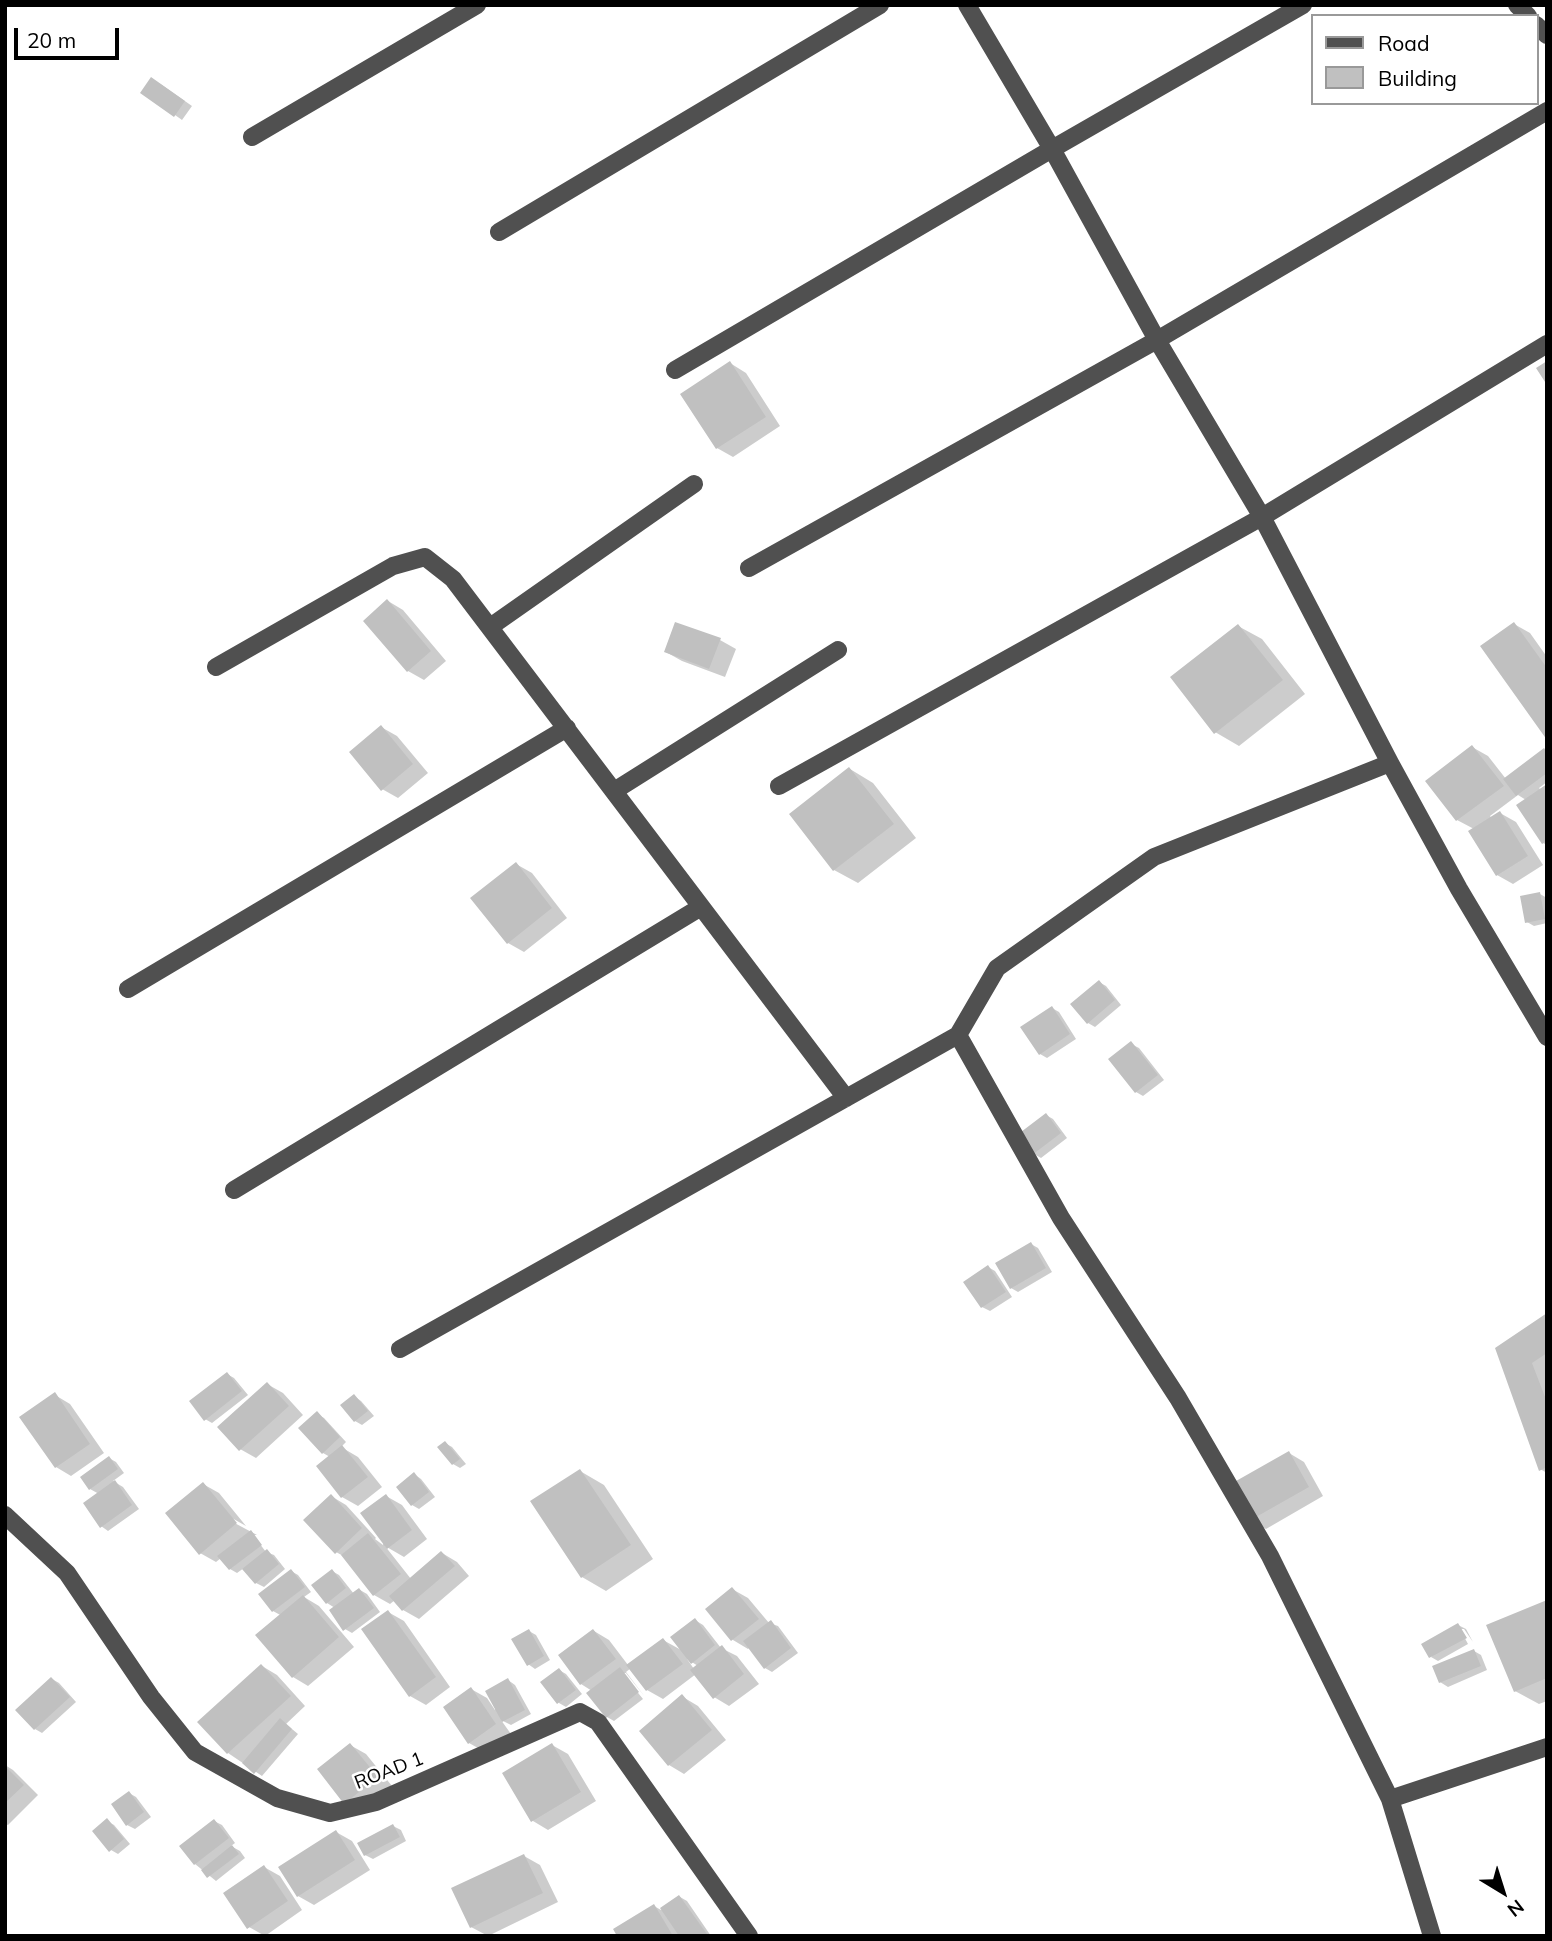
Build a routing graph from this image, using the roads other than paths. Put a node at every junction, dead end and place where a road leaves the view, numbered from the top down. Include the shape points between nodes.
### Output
1 (477, 5) edge
2 (880, 5) edge
3 (967, 5) edge
4 (1303, 5) edge
5 (1547, 111) edge
6 (252, 137) dead end
7 (1052, 149) junction
8 (499, 232) dead end
9 (1157, 340) junction
10 (1547, 345) edge
11 (675, 370) dead end
12 (694, 484) dead end
13 (1262, 517) junction
14 (749, 568) dead end
15 (489, 627) junction
16 (838, 650) dead end
17 (216, 667) dead end
18 (567, 729) junction
19 (1390, 763) junction
20 (779, 786) dead end
21 (614, 791) junction
22 (701, 907) junction
23 (128, 989) dead end
24 (958, 1035) junction
25 (1547, 1037) edge
26 (846, 1098) junction
27 (234, 1190) dead end
28 (400, 1349) dead end
29 (5, 1515) edge
30 (1547, 1747) edge
31 (1390, 1799) junction
32 (749, 1936) edge
33 (1432, 1936) edge

1 - 6 street
2 - 8 street
3 - 7 street
4 - 7 street
5 - 9 street
7 - 9 street
7 - 11 street
9 - 13 street
9 - 14 street
10 - 13 street
12 - 15 street
13 - 19 street
13 - 20 street
15 - 17 street via 453,579 425,558 393,566
15 - 18 street
16 - 21 street
18 - 21 street
18 - 23 street
19 - 24 street via 1154,857 997,968
19 - 25 street
21 - 22 street
22 - 26 street
22 - 27 street
24 - 26 street
24 - 31 street via 1061,1218 1178,1398 1270,1556
26 - 28 street
29 - 32 street, ROAD 1 via 67,1573 151,1697 195,1752 207,1759 277,1798 330,1812 376,1802 580,1712 598,1722
30 - 31 street
31 - 33 street

